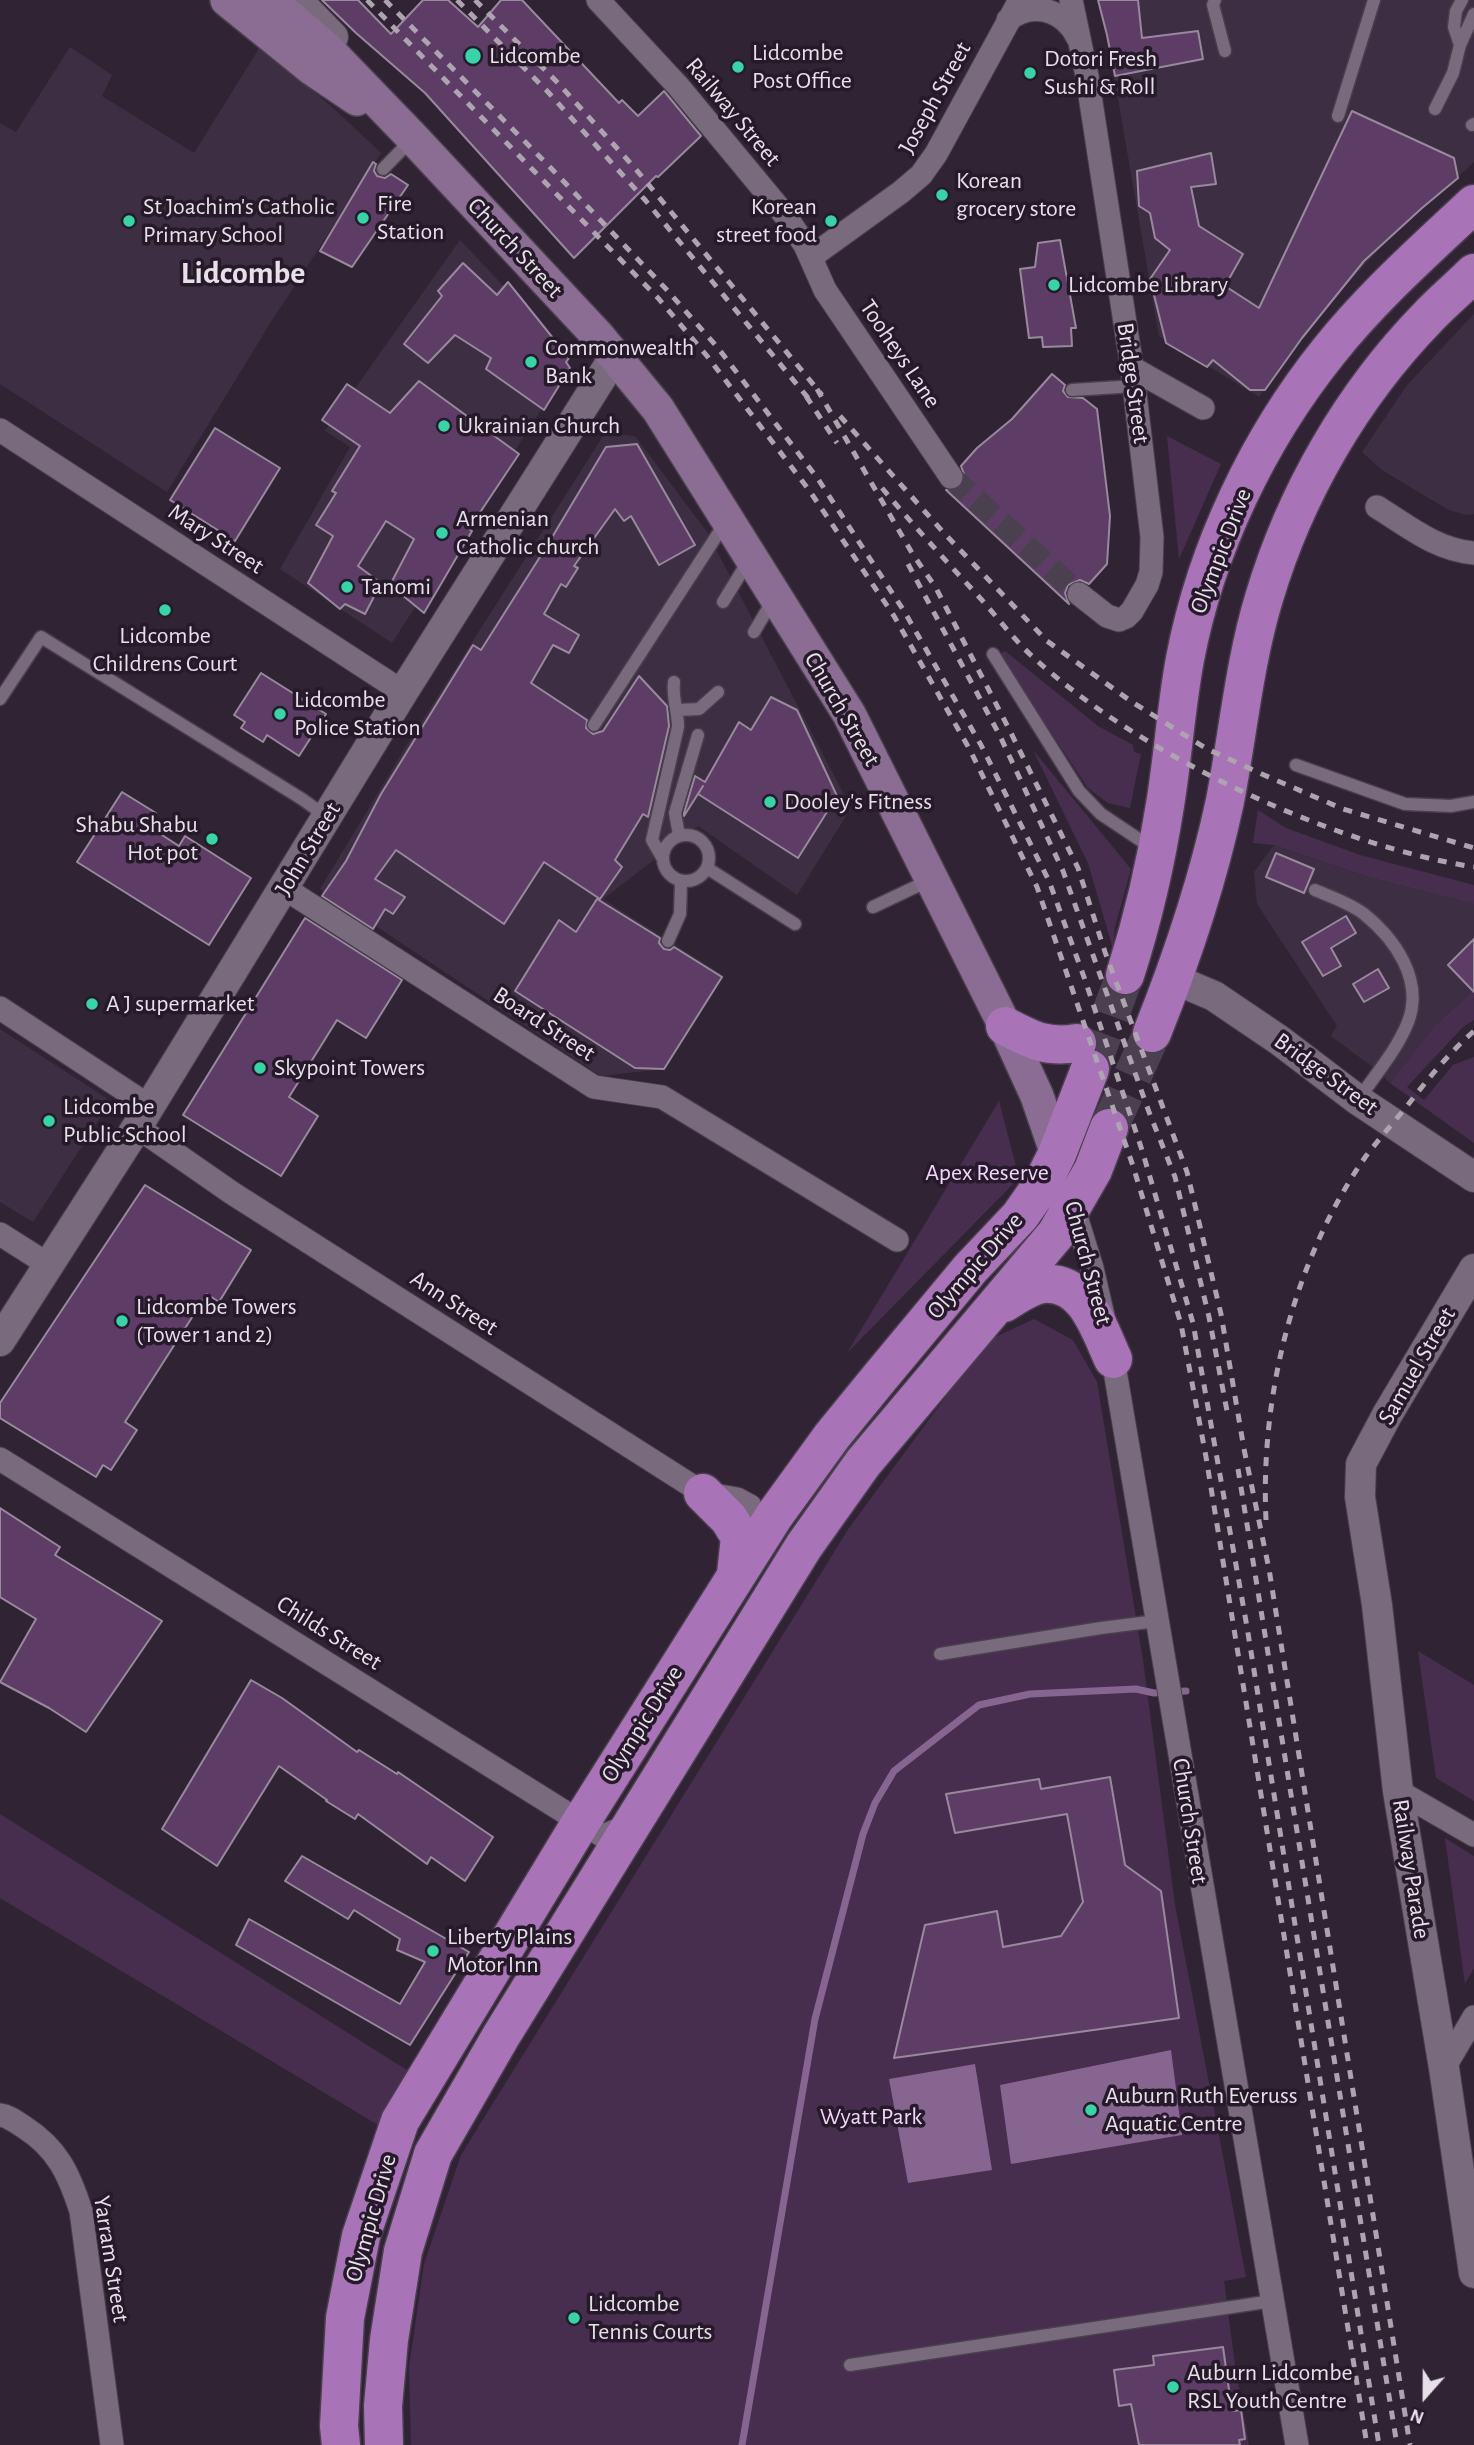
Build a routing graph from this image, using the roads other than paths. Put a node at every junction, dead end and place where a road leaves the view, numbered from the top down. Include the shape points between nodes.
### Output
1 (227, 0) edge
2 (250, 0) edge
3 (270, 0) edge
4 (297, 0) edge
5 (1020, 0) edge
6 (1071, 0) edge
7 (1215, 0) edge
8 (1374, 0) edge
9 (1462, 0) edge
10 (601, 2) edge
11 (1474, 14) edge
12 (1008, 20) junction
13 (1079, 40) junction
14 (1460, 45) junction
15 (1225, 51) dead end
16 (1436, 109) dead end
17 (380, 114) junction
18 (1338, 116) dead end
19 (413, 138) junction
20 (383, 169) dead end
21 (1474, 204) edge
22 (811, 257) junction
23 (1474, 273) edge
24 (615, 356) junction
25 (1133, 377) junction
26 (1072, 390) dead end
27 (1203, 408) dead end
28 (0, 430) edge
29 (951, 477) tunnel mouth
30 (1377, 507) dead end
31 (727, 521) junction
32 (1474, 553) edge
33 (750, 558) junction
34 (1079, 594) tunnel mouth
35 (775, 597) junction
36 (723, 602) dead end
37 (754, 632) dead end
38 (993, 654) dead end
39 (674, 682) dead end
40 (403, 692) junction
41 (718, 692) dead end
42 (0, 699) edge
43 (678, 710) junction
44 (594, 725) dead end
45 (698, 735) dead end
46 (1296, 765) dead end
47 (1474, 802) edge
48 (327, 817) junction
49 (679, 835) junction
50 (1158, 852) junction
51 (663, 859) junction
52 (707, 868) junction
53 (932, 879) junction
54 (681, 881) junction
55 (284, 888) junction
56 (1315, 890) dead end
57 (873, 907) dead end
58 (795, 925) dead end
59 (668, 940) dead end
60 (1125, 975) tunnel mouth
61 (1174, 978) junction
62 (0, 1008) edge
63 (1005, 1026) junction
64 (1152, 1033) tunnel mouth
65 (1358, 1100) junction
66 (143, 1117) junction
67 (1109, 1128) tunnel mouth
68 (1056, 1154) junction
69 (1474, 1177) edge
70 (1073, 1207) junction
71 (1020, 1216) junction
72 (0, 1234) edge
73 (897, 1240) dead end
74 (48, 1265) junction
75 (1474, 1269) edge
76 (996, 1308) junction
77 (0, 1341) edge
78 (1112, 1359) junction
79 (0, 1459) edge
80 (1361, 1464) joint
81 (703, 1493) junction
82 (750, 1506) dead end
83 (736, 1574) junction
84 (1157, 1621) junction
85 (940, 1654) dead end
86 (1398, 1791) junction
87 (581, 1822) junction
88 (632, 1824) junction
89 (1474, 1835) edge
90 (1474, 2017) edge
91 (1444, 2068) junction
92 (0, 2115) edge
93 (1474, 2273) edge
94 (1272, 2301) junction
95 (850, 2365) dead end
96 (112, 2445) edge
97 (341, 2445) edge
98 (384, 2445) edge
99 (1297, 2445) edge

1 - 17 main road via 311,68
2 - 17 main road
3 - 19 main road via 329,51
4 - 19 street via 374,80
5 - 12 street, Joseph Street
6 - 13 street, Bridge Street
7 - 15 lane
8 - 18 lane
9 - 14 lane via 1454,27
10 - 22 street, Railway Street via 784,214
11 - 14 lane
12 - 13 street via 1032,10 1054,13 1067,20
12 - 22 street, Joseph Street via 921,175
13 - 25 street, Bridge Street
14 - 16 lane
17 - 19 main road
19 - 20 lane
19 - 24 main road, Church Street
21 - 50 highway, Olympic Drive via 1390,283 1329,351 1293,399 1244,488 1212,561 1191,629
22 - 29 street, Tooheys Lane via 825,290
23 - 61 highway via 1427,317 1360,398 1315,473 1286,536 1254,633 1219,827
24 - 31 main road, Church Street via 658,409
24 - 40 street, John Street
25 - 26 lane
25 - 27 street
25 - 34 street, Bridge Street via 1152,537 1151,572 1132,611 1119,620
28 - 40 street, Mary Street
30 - 32 street via 1432,542
31 - 33 main road, Church Street
31 - 44 lane
33 - 35 main road, Church Street
33 - 36 lane
35 - 37 lane
35 - 53 main road, Church Street via 849,714
38 - 50 lane via 1079,791 1101,814
39 - 43 lane via 672,694
40 - 48 street, John Street
41 - 43 lane via 699,709
42 - 48 lane via 41,637
43 - 51 lane via 652,840
45 - 49 lane via 675,813
46 - 47 lane via 1405,804
48 - 55 street, John Street
49 - 51 lane via 667,844
49 - 52 lane via 695,836 706,846
50 - 60 highway, Olympic Drive
51 - 54 lane via 668,873
52 - 54 lane via 697,879
52 - 58 lane
53 - 57 lane
53 - 63 main road, Church Street
54 - 59 lane via 680,914
55 - 66 street, John Street
55 - 73 street, Board Street via 594,1087 662,1097
56 - 65 lane via 1363,913 1396,947 1410,978 1413,1006 1408,1023
61 - 64 highway
61 - 65 street, Bridge Street via 1214,996
62 - 66 street, Ann Street
63 - 68 main road, Church Street via 1037,1096
63 - 68 highway, Olympic Drive via 1034,1042 1084,1056
65 - 69 street, Bridge Street
66 - 74 street, John Street
66 - 81 street, Ann Street via 232,1193
67 - 70 highway, Olympic Drive
68 - 70 highway, Church Street
68 - 71 highway, Olympic Drive
70 - 71 highway via 1042,1206
70 - 76 highway, Olympic Drive
70 - 78 street, Church Street
71 - 83 highway, Olympic Drive via 970,1269 832,1436
72 - 74 street
74 - 77 street, John Street
75 - 80 street, Samuel Street
76 - 78 highway via 1028,1289 1057,1285 1077,1294 1088,1308
76 - 88 highway, Olympic Drive via 863,1463 804,1546
78 - 84 street, Church Street
79 - 87 street, Childs Street
80 - 86 street, Railway Parade via 1360,1497
81 - 82 street, Ann Street
81 - 83 highway via 740,1537
83 - 87 highway, Olympic Drive
84 - 85 lane
84 - 94 street, Church Street
86 - 89 street
86 - 91 street, Railway Parade
87 - 88 street, Childs Street via 603,1836
87 - 97 highway, Olympic Drive via 400,2121 361,2236 345,2318
88 - 98 highway, Olympic Drive via 433,2154 403,2251 389,2340
90 - 91 street
91 - 93 street, Railway Parade
92 - 96 street, Yarram Street via 53,2150 75,2192
94 - 95 lane
94 - 99 street, Church Street

